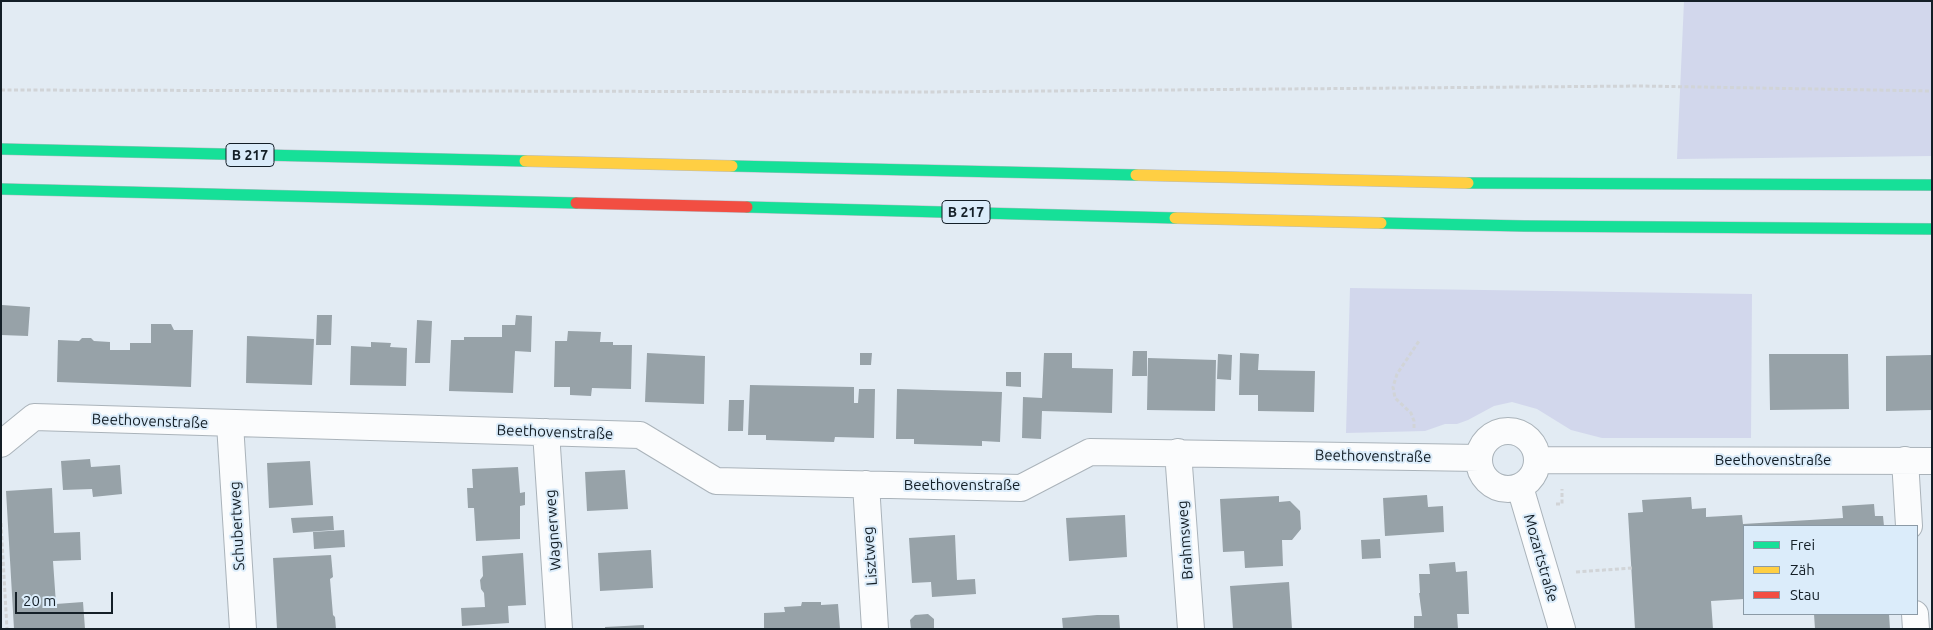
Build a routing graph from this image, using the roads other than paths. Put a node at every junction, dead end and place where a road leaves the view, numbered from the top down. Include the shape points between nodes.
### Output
1 (1, 149) edge
2 (1932, 185) edge
3 (1, 189) edge
4 (1932, 229) edge
5 (230, 424) junction
6 (546, 432) junction
7 (1, 444) edge
8 (1178, 452) junction
9 (1479, 458) junction
10 (1537, 460) junction
11 (1905, 460) junction
12 (1932, 461) edge
13 (866, 484) junction
14 (1520, 487) junction
15 (1909, 525) edge
16 (1915, 615) edge
17 (243, 629) edge
18 (560, 629) edge
19 (875, 629) edge
20 (1191, 629) edge
21 (1562, 629) edge
22 (1916, 629) edge

1 - 2 highway, B 217 via 1514,184
3 - 4 highway, B 217 via 1524,226
5 - 6 street, Beethovenstraße
5 - 7 street, Beethovenstraße via 34,417
5 - 17 street, Schubertweg
6 - 13 street, Beethovenstraße via 640,435 716,481
6 - 18 street, Wagnerweg
8 - 9 street, Beethovenstraße
8 - 13 street, Beethovenstraße via 1090,452 1021,488
8 - 20 street, Brahmsweg
9 - 10 street via 1482,449 1495,435 1514,432 1530,442
9 - 14 street via 1484,477 1492,484 1500,488
10 - 11 street, Beethovenstraße
10 - 14 street via 1535,471
11 - 12 street, Beethovenstraße
11 - 15 street
13 - 19 street, Lisztweg
14 - 21 street, Mozartstraße
16 - 22 street

